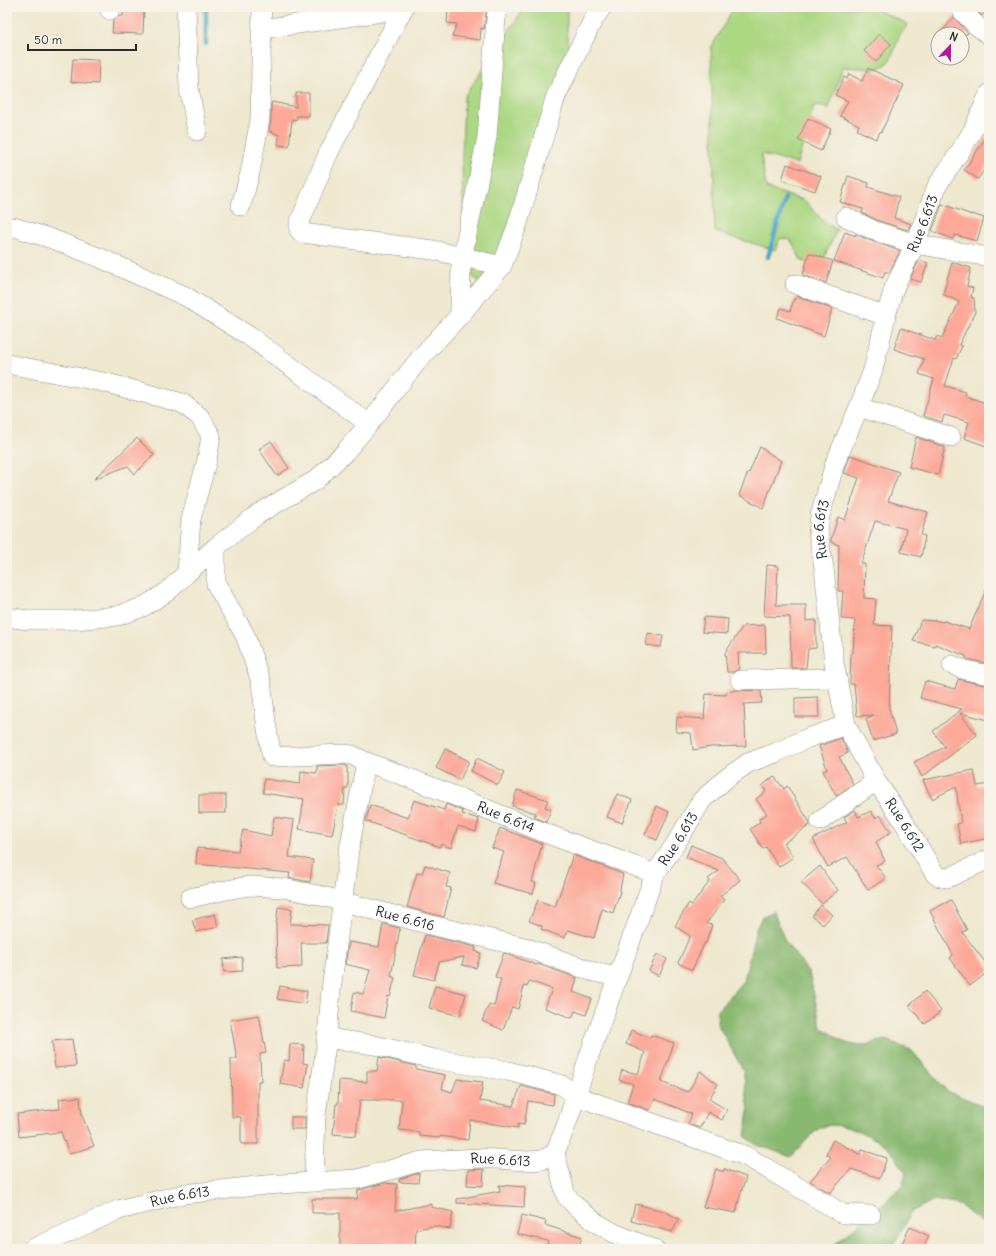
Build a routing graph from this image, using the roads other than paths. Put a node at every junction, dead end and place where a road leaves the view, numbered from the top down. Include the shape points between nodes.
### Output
1 (186, 7) edge
2 (262, 7) edge
3 (498, 7) edge
4 (602, 7) edge
5 (404, 8) edge
6 (963, 12) dead end
7 (262, 29) junction
8 (989, 35) edge
9 (989, 94) edge
10 (197, 132) dead end
11 (241, 206) dead end
12 (846, 217) dead end
13 (14, 227) dead end
14 (915, 244) junction
15 (463, 257) junction
16 (989, 257) edge
17 (502, 266) junction
18 (795, 284) dead end
19 (460, 315) junction
20 (886, 316) junction
21 (7, 364) edge
22 (859, 407) junction
23 (369, 424) junction
24 (951, 437) dead end
25 (216, 547) junction
26 (187, 573) junction
27 (7, 617) edge
28 (952, 665) dead end
29 (989, 675) edge
30 (837, 678) junction
31 (740, 680) dead end
32 (846, 724) junction
33 (365, 766) junction
34 (876, 781) junction
35 (820, 821) dead end
36 (989, 859) edge
37 (655, 874) junction
38 (190, 898) dead end
39 (343, 902) junction
40 (617, 977) junction
41 (327, 1038) junction
42 (576, 1096) junction
43 (555, 1153) junction
44 (314, 1182) junction
45 (872, 1215) dead end
46 (32, 1249) edge
47 (654, 1249) edge

1 - 10 street via 189,88
2 - 7 street
3 - 15 street via 487,137
4 - 17 street via 556,96 522,214
5 - 7 street
5 - 15 street via 328,154 299,224 299,230 302,233 434,250
6 - 8 street
7 - 11 street via 260,119
9 - 14 street, Rue 6.613 via 967,141 937,186
12 - 14 street via 875,231
13 - 23 street via 98,257 185,296 249,336
14 - 16 street
14 - 20 street, Rue 6.613 via 894,288
15 - 17 street
15 - 19 street
17 - 19 street
18 - 20 street
19 - 23 street via 420,358
20 - 22 street, Rue 6.613 via 873,370
21 - 26 street via 103,382 182,403 200,417 211,436 191,519
22 - 24 street
22 - 30 street, Rue 6.613 via 833,470 818,532
23 - 25 street via 316,480 258,514
25 - 26 street
25 - 33 street, Rue 6.614 via 216,584 245,635 261,682 272,757 343,754 352,755
26 - 27 street via 167,592 143,607 117,616 74,620 28,620
28 - 29 street
30 - 31 street
30 - 32 street, Rue 6.613
32 - 34 street, Rue 6.612
32 - 37 street, Rue 6.613 via 748,763 728,777 702,800
33 - 37 street, Rue 6.614 via 390,770
33 - 39 street via 349,850
34 - 35 street
34 - 36 street, Rue 6.612 via 935,874 948,878
37 - 40 street, Rue 6.613
38 - 39 street, Rue 6.616 via 249,886 283,888
39 - 40 street, Rue 6.616 via 524,947 594,972
39 - 41 street
40 - 42 street, Rue 6.613
41 - 42 street via 508,1071 562,1085
41 - 44 street via 316,1115
42 - 43 street, Rue 6.613
42 - 45 street via 746,1156 843,1214
43 - 44 street, Rue 6.613 via 542,1160 526,1161 480,1158 422,1161 358,1179
43 - 47 street via 566,1196 578,1208 614,1233
44 - 46 street, Rue 6.613 via 184,1194 118,1210

